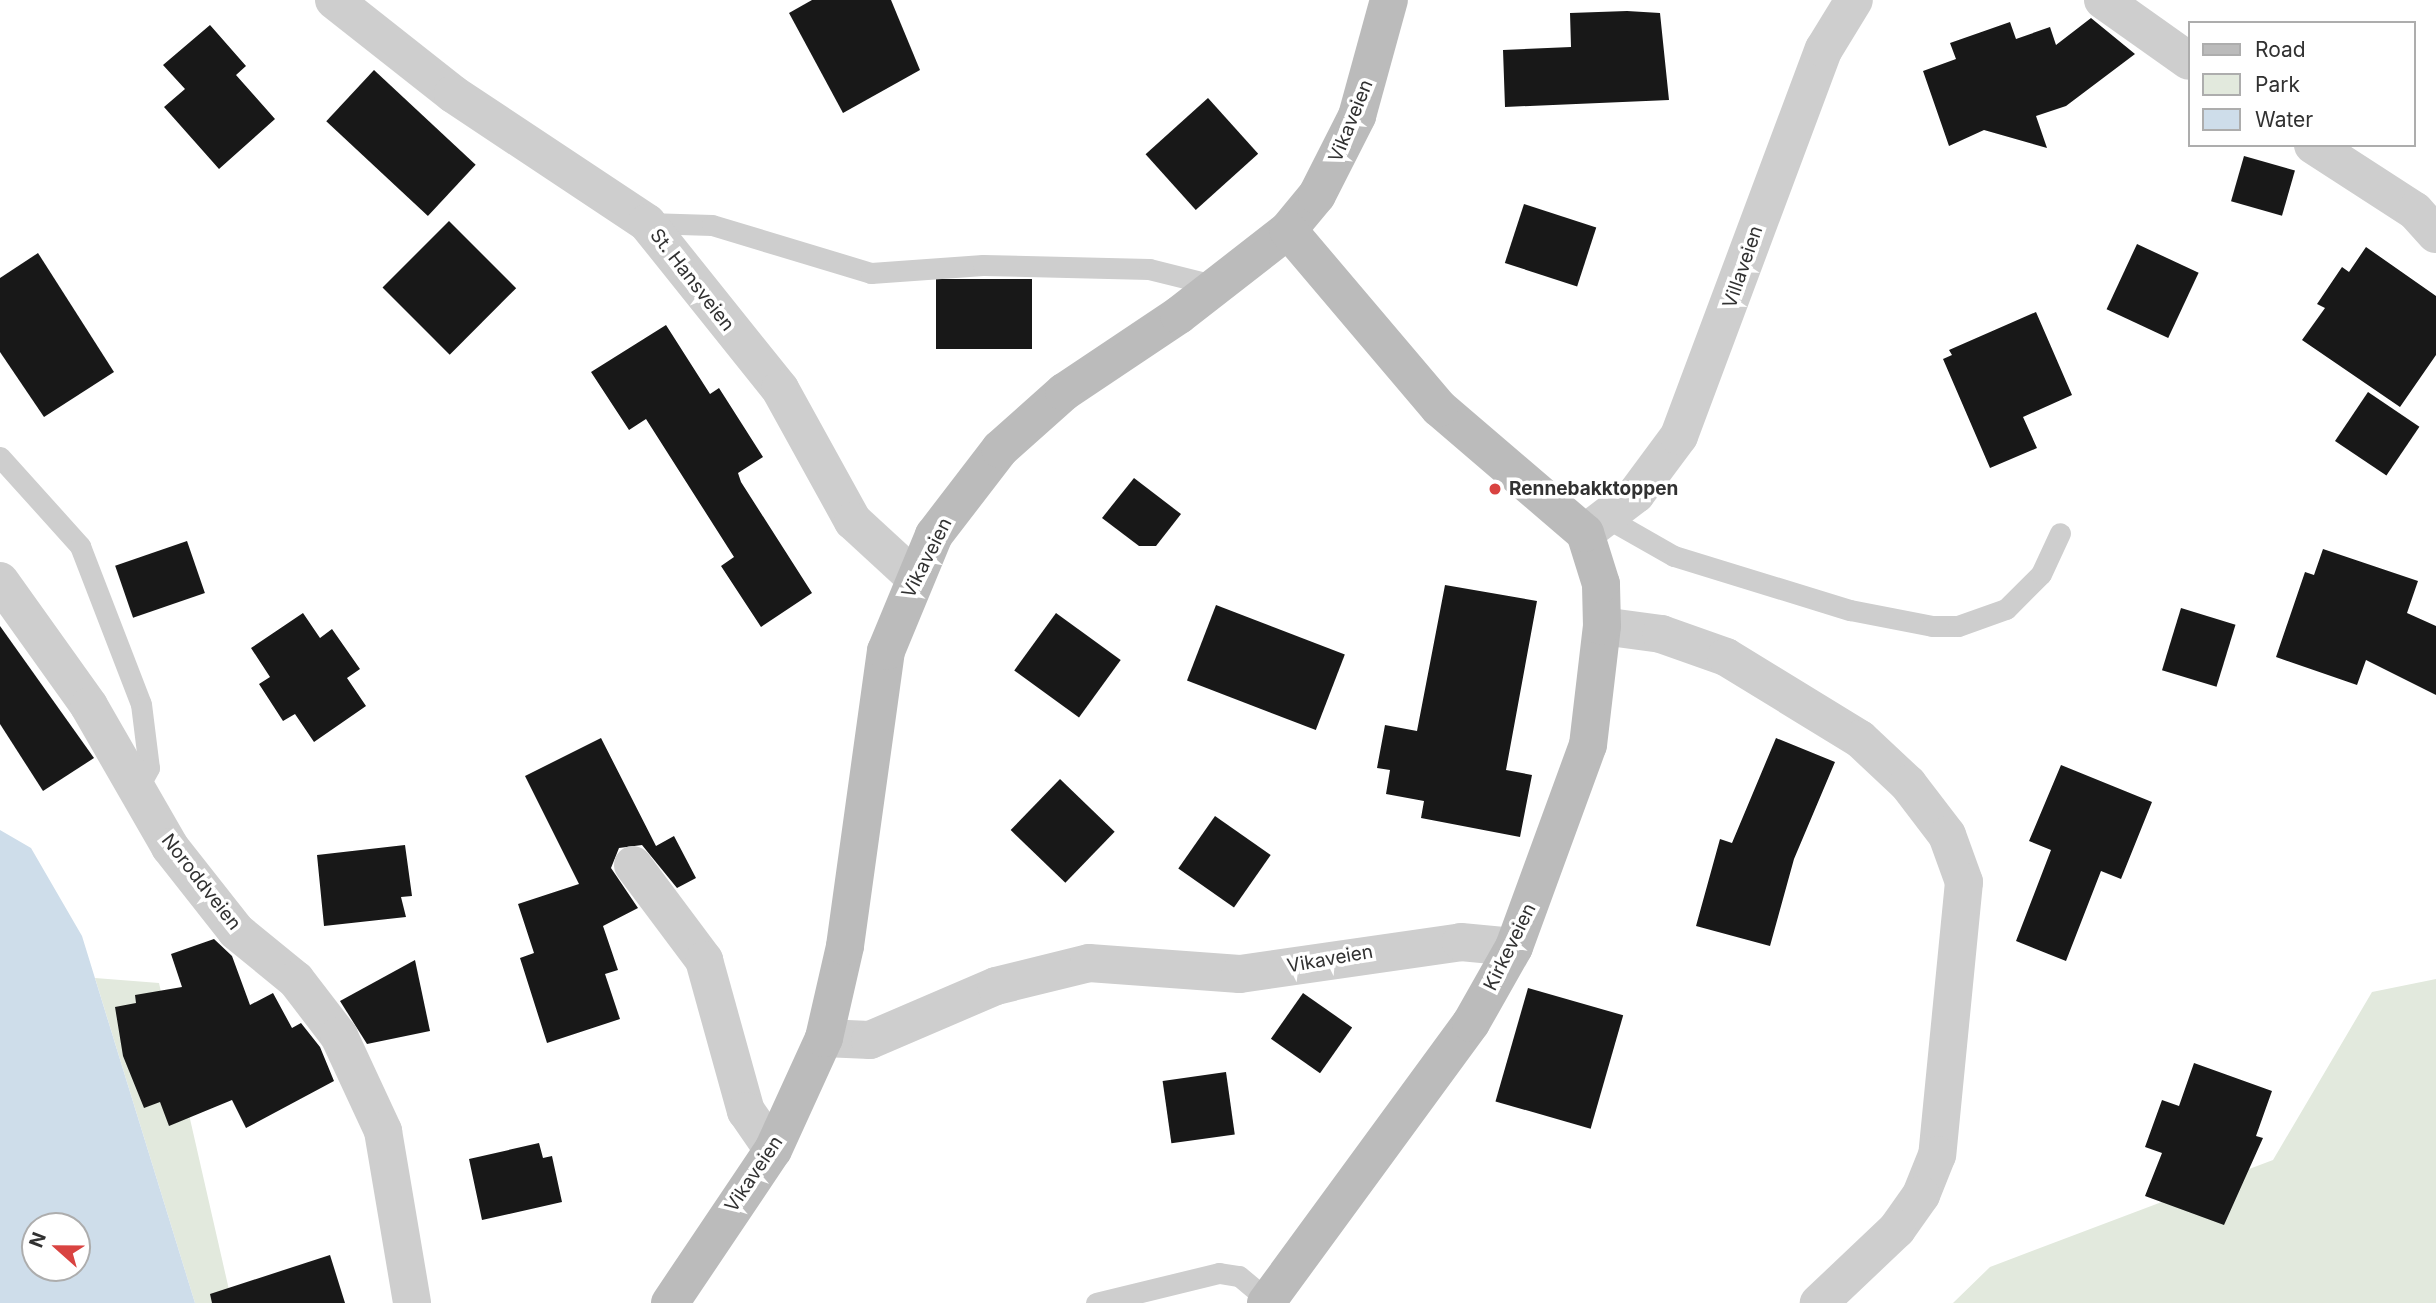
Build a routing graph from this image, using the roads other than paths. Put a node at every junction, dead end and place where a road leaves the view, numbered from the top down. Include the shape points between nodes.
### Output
1 (334, 0) edge
2 (1390, 0) edge
3 (1854, 0) edge
4 (2103, 0) edge
5 (2188, 60) edge
6 (2316, 147) edge
7 (2429, 212) edge
8 (647, 223) junction
9 (1287, 230) junction
10 (1217, 286) junction
11 (0, 457) edge
12 (1596, 525) junction
13 (2060, 533) dead end
14 (914, 577) junction
15 (0, 581) edge
16 (1602, 626) junction
17 (137, 790) junction
18 (633, 865) dead end
19 (1514, 947) junction
20 (824, 1038) junction
21 (773, 1150) junction
22 (1267, 1302) edge
23 (412, 1303) edge
24 (670, 1303) edge
25 (1097, 1303) edge
26 (1819, 1303) edge

1 - 8 street, St. Hansveien via 453,94
2 - 9 main road, Vikaveien via 1357,116 1317,195
3 - 12 street, Villaveien via 1825,48 1679,436 1636,494
4 - 5 street
6 - 7 street
8 - 10 lane via 712,225 871,273 983,265 1149,269
8 - 14 street, St. Hansveien via 780,389 853,521
9 - 10 main road, Vikaveien
9 - 12 main road via 1439,408
10 - 14 main road, Vikaveien via 1064,392 1000,449 934,535
11 - 17 lane via 80,546 141,704 149,768
12 - 13 lane via 1674,556 1850,610 1932,626 1958,626 2006,609 2041,574
12 - 16 main road, Kirkeveien
14 - 20 main road, Vikaveien via 886,651 845,946
15 - 17 street, Noroddveien via 89,706
16 - 19 main road, Kirkeveien via 1588,745
16 - 26 street via 1661,634 1726,657 1860,739 1908,784 1947,835 1964,882 1937,1155 1921,1195 1897,1229
17 - 23 street, Noroddveien via 170,847 236,931 296,980 339,1036 383,1131
18 - 21 street via 704,960 746,1111
19 - 20 street, Vikaveien via 1447,943 1240,974 1089,963 996,986 870,1040
19 - 22 main road, Kirkeveien via 1471,1023
20 - 21 main road, Vikaveien
21 - 24 main road, Vikaveien
22 - 25 lane via 1239,1276 1219,1273

